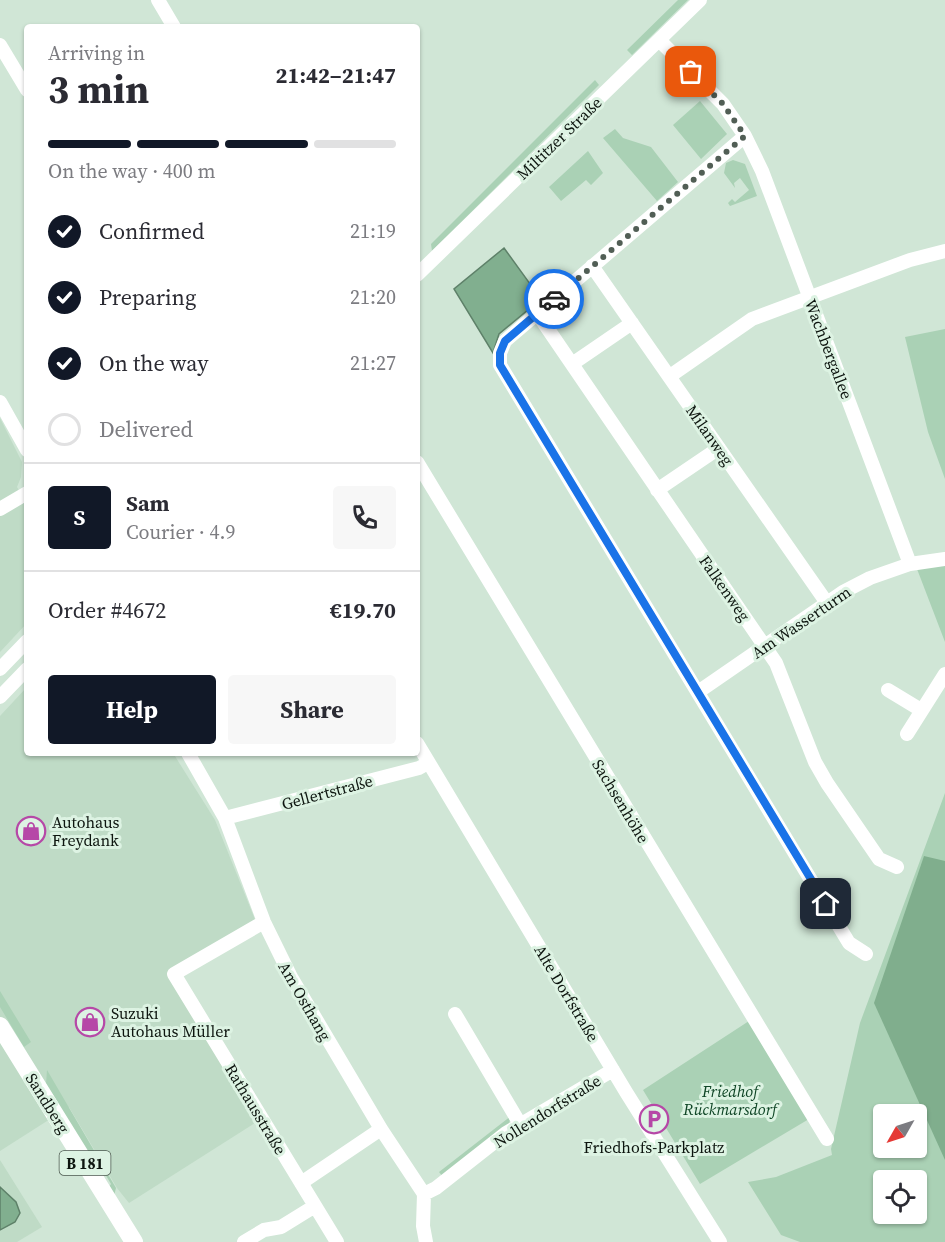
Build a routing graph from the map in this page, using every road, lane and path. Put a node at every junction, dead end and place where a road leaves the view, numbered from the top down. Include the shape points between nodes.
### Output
1 (158, 0) edge
2 (700, 0) edge
3 (172, 24) edge
4 (660, 41) junction
5 (0, 45) edge
6 (24, 85) edge
7 (745, 136) junction
8 (945, 251) edge
9 (592, 266) junction
10 (420, 272) edge
11 (810, 297) junction
12 (537, 313) junction
13 (632, 323) junction
14 (572, 364) junction
15 (670, 376) junction
16 (0, 402) edge
17 (24, 445) edge
18 (719, 448) junction
19 (420, 467) edge
20 (657, 490) junction
21 (24, 495) edge
22 (0, 509) edge
23 (945, 559) edge
24 (910, 564) junction
25 (827, 603) junction
26 (24, 644) edge
27 (765, 646) junction
28 (0, 669) edge
29 (24, 672) edge
30 (945, 674) edge
31 (888, 690) dead end
32 (698, 692) junction
33 (0, 697) edge
34 (921, 710) junction
35 (907, 734) dead end
36 (420, 748) edge
37 (190, 756) edge
38 (428, 763) junction
39 (225, 818) junction
40 (897, 867) dead end
41 (264, 922) junction
42 (866, 954) dead end
43 (455, 1014) dead end
44 (0, 1026) edge
45 (613, 1070) junction
46 (520, 1124) junction
47 (381, 1129) junction
48 (827, 1139) dead end
49 (301, 1183) junction
50 (424, 1194) junction
51 (315, 1206) junction
52 (134, 1242) edge
53 (244, 1242) edge
54 (337, 1242) edge
55 (426, 1242) edge
56 (720, 1242) edge

1 - 3 street
2 - 4 street, Miltitzer Straße
4 - 7 street, Wachbergallee via 723,104
4 - 10 street, Miltitzer Straße
5 - 6 street
7 - 9 street
7 - 11 street, Wachbergallee
8 - 11 street
9 - 12 street
9 - 13 street, Milanweg
11 - 15 street via 752,319
11 - 24 street, Wachbergallee
12 - 14 street, Falkenweg
12 - 32 street via 505,341 500,365
13 - 14 street
13 - 15 street, Milanweg
14 - 20 street, Falkenweg
15 - 18 street, Milanweg
16 - 17 street
18 - 20 street
18 - 25 street, Milanweg
19 - 48 street, Sachsenhöhe
20 - 27 street, Falkenweg
21 - 22 street
23 - 24 street, Am Wasserturm
24 - 25 street, Am Wasserturm via 870,578
25 - 27 street, Am Wasserturm
26 - 28 street
27 - 32 street, Am Wasserturm
27 - 40 street, Falkenweg via 790,693 820,772 879,859
29 - 33 street
30 - 34 street
31 - 34 street
32 - 42 street via 849,943
34 - 35 street
36 - 38 street, Alte Dorfstraße
37 - 39 street, Am Osthang
38 - 39 street, Gellertstraße
38 - 45 street, Alte Dorfstraße
39 - 41 street, Am Osthang
41 - 47 street, Am Osthang via 291,977
41 - 49 street, Rathausstraße via 174,974
43 - 46 street
44 - 52 main road, Sandberg / B 181
45 - 46 street, Nollendorfstraße
45 - 56 street, Alte Dorfstraße
46 - 50 street, Nollendorfstraße
47 - 49 street
47 - 50 street, Am Osthang
49 - 51 street, Rathausstraße
50 - 55 street
51 - 53 street via 281,1227 264,1230
51 - 54 street, Rathausstraße

